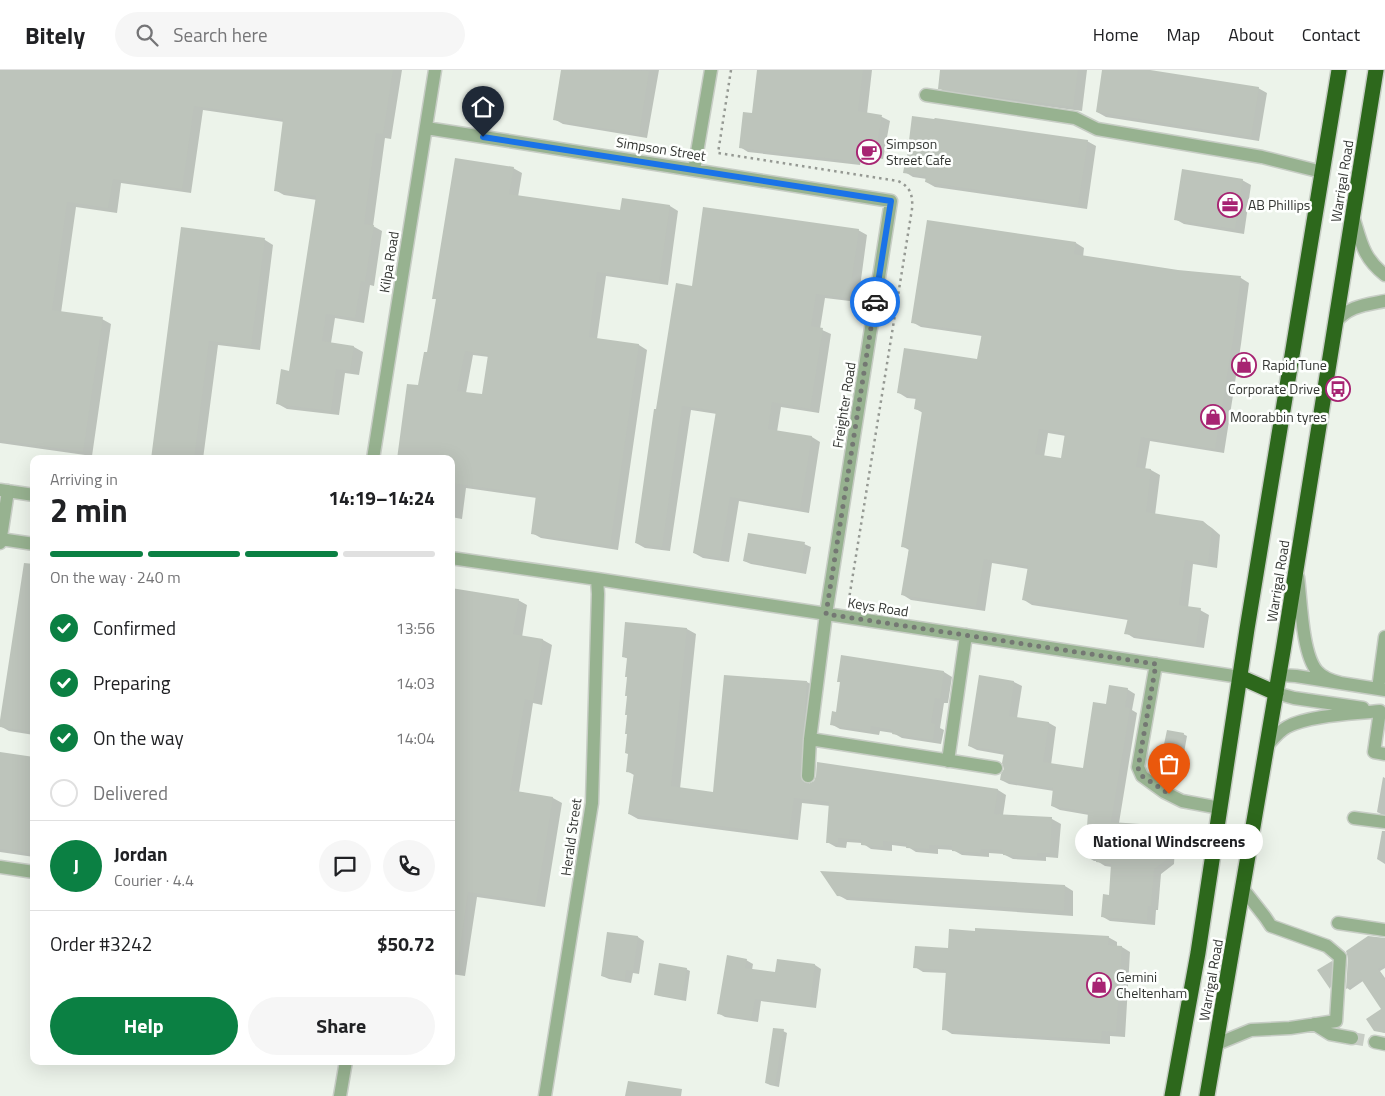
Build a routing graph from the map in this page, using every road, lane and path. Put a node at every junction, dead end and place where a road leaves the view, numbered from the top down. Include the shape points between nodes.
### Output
1 (435, 70) edge
2 (711, 70) edge
3 (731, 70) edge
4 (1339, 70) edge
5 (1376, 70) edge
6 (926, 95) dead end
7 (426, 128) junction
8 (694, 170) junction
9 (1322, 172) junction
10 (891, 201) joint
11 (1353, 216) junction
12 (1385, 275) edge
13 (1385, 301) edge
14 (1335, 323) junction
15 (374, 455) edge
16 (4, 491) edge
17 (30, 494) edge
18 (0, 539) edge
19 (0, 543) edge
20 (30, 543) edge
21 (455, 559) edge
22 (1296, 564) junction
23 (597, 579) junction
24 (849, 599) dead end
25 (826, 614) junction
26 (966, 635) junction
27 (1385, 637) edge
28 (1156, 664) junction
29 (1279, 675) junction
30 (1240, 677) junction
31 (1341, 683) junction
32 (1381, 689) edge
33 (1276, 693) junction
34 (1383, 711) edge
35 (810, 740) junction
36 (1267, 746) junction
37 (1385, 754) edge
38 (948, 761) junction
39 (996, 768) dead end
40 (808, 776) dead end
41 (1220, 808) junction
42 (1354, 818) dead end
43 (1385, 822) edge
44 (0, 867) edge
45 (30, 871) edge
46 (1243, 889) junction
47 (1338, 923) dead end
48 (1385, 930) edge
49 (1314, 1024) junction
50 (1352, 1038) tunnel mouth
51 (1217, 1044) junction
52 (345, 1065) edge
53 (340, 1096) edge
54 (545, 1096) edge
55 (1172, 1096) edge
56 (1208, 1096) edge

1 - 7 street, Kilpa Road
2 - 8 street
3 - 24 path via 718,153 886,178 904,184 912,198
4 - 9 highway, Warrigal Road
5 - 11 highway, Warrigal Road
6 - 9 street via 1075,118 1097,129 1253,156
7 - 8 street, Simpson Street
7 - 15 street, Kilpa Road
8 - 10 street, Simpson Street
9 - 30 highway, Warrigal Road
10 - 25 street, Freighter Road
11 - 12 street via 1366,255 1373,266
11 - 14 highway, Warrigal Road
13 - 14 street via 1352,308
14 - 22 highway, Warrigal Road
16 - 17 street
16 - 18 street
18 - 19 street
18 - 20 street
21 - 23 street, Keys Road
22 - 29 highway, Warrigal Road
22 - 31 street via 1308,656 1320,674
23 - 25 street, Keys Road
23 - 54 street, Herald Street via 592,803
25 - 26 street, Keys Road
25 - 35 street, Freighter Road
26 - 28 street, Keys Road
26 - 38 street
27 - 32 street
28 - 30 street, Keys Road
28 - 41 street via 1138,768 1142,776 1182,801
29 - 30 highway
29 - 31 street
29 - 33 highway, Warrigal Road
30 - 33 highway
30 - 41 highway, Warrigal Road
31 - 32 street
33 - 34 street
33 - 36 highway, Warrigal Road
34 - 36 street via 1296,723 1282,730
34 - 37 street via 1374,752
35 - 38 street
35 - 40 street, Freighter Road
36 - 46 highway, Warrigal Road
38 - 39 street
41 - 55 highway, Warrigal Road
42 - 43 street
44 - 45 street
46 - 49 street via 1271,926 1327,946 1340,957 1336,1020
46 - 51 highway, Warrigal Road
47 - 48 street
49 - 50 street via 1330,1034
49 - 51 street via 1251,1030
51 - 56 highway, Warrigal Road
52 - 53 street

